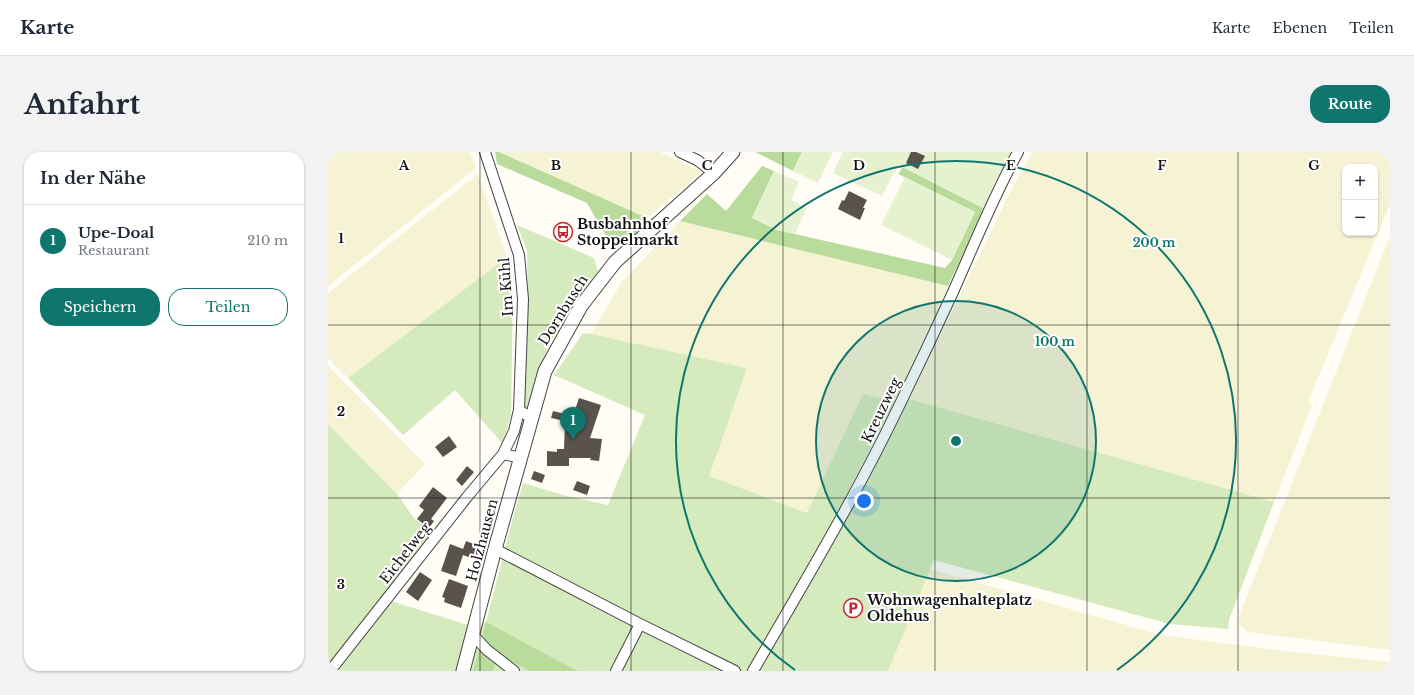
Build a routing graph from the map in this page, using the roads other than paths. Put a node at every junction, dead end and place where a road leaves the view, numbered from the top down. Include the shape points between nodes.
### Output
1 (485, 152) edge
2 (680, 152) edge
3 (733, 152) edge
4 (1018, 152) edge
5 (714, 173) junction
6 (519, 410) junction
7 (531, 418) junction
8 (503, 454) junction
9 (521, 458) junction
10 (495, 549) junction
11 (640, 624) junction
12 (473, 635) junction
13 (512, 670) edge
14 (330, 671) edge
15 (463, 671) edge
16 (616, 671) edge
17 (735, 671) edge
18 (753, 671) edge

1 - 6 street, Im Kühl via 519,255 523,299
2 - 5 street via 697,160
3 - 5 street, Dornbusch
4 - 18 street, Kreuzweg via 1002,180 949,300 868,468
5 - 7 street, Dornbusch via 615,262 595,287 581,306 545,371
6 - 7 street
6 - 8 street, Eichelweg via 514,432
7 - 9 street, Holzhausen
8 - 9 street
8 - 14 street, Eichelweg
9 - 10 street, Holzhausen
10 - 11 street
10 - 12 street, Holzhausen
11 - 16 street
11 - 17 street
12 - 13 street
12 - 15 street, Holzhausen

